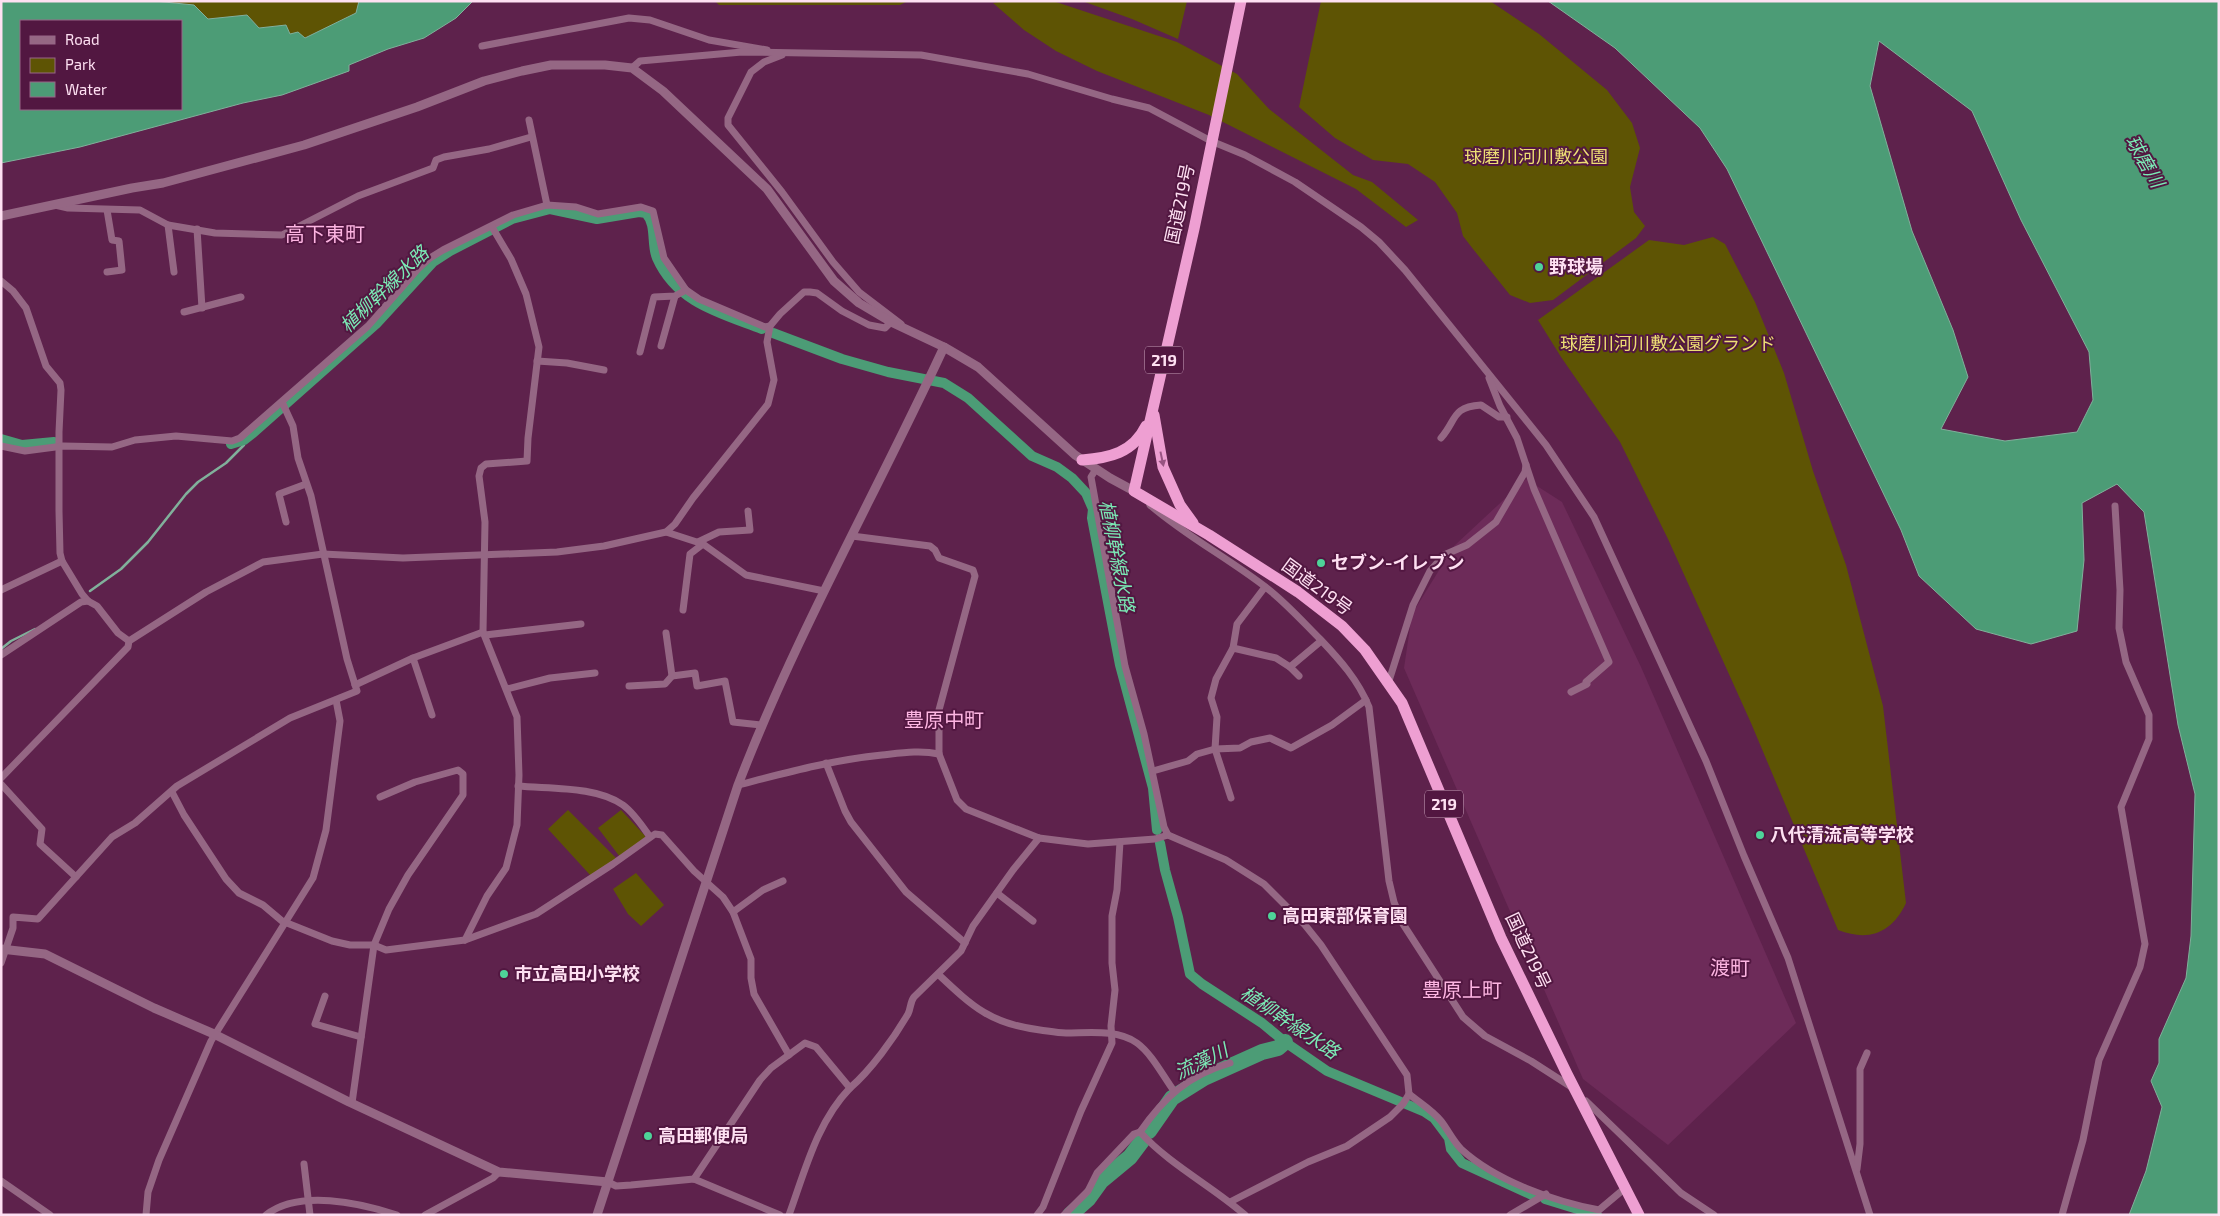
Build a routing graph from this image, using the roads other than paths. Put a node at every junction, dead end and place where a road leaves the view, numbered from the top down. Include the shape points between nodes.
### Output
1 (1241, 1) edge
2 (482, 46) dead end
3 (784, 54) junction
4 (632, 68) junction
5 (529, 120) dead end
6 (1213, 136) junction
7 (531, 137) junction
8 (54, 205) junction
9 (547, 205) junction
10 (107, 210) junction
11 (1, 216) edge
12 (168, 225) junction
13 (198, 229) junction
14 (493, 229) junction
15 (107, 272) dead end
16 (174, 272) dead end
17 (1, 281) edge
18 (682, 292) junction
19 (241, 297) dead end
20 (202, 308) junction
21 (184, 312) dead end
22 (891, 322) junction
23 (770, 326) junction
24 (914, 332) junction
25 (661, 346) dead end
26 (944, 347) junction
27 (640, 352) dead end
28 (537, 361) junction
29 (604, 370) dead end
30 (1486, 371) junction
31 (283, 405) junction
32 (1153, 411) junction
33 (1507, 417) junction
34 (1441, 438) dead end
35 (1, 446) edge
36 (58, 447) junction
37 (1082, 460) junction
38 (1526, 465) junction
39 (1096, 469) junction
40 (306, 484) junction
41 (1134, 491) junction
42 (2115, 506) dead end
43 (748, 511) dead end
44 (286, 522) dead end
45 (1197, 528) junction
46 (666, 532) junction
47 (852, 536) junction
48 (700, 543) junction
49 (323, 554) junction
50 (485, 554) junction
51 (62, 560) junction
52 (1266, 587) junction
53 (1, 590) edge
54 (824, 591) junction
55 (88, 601) junction
56 (683, 610) dead end
57 (581, 624) dead end
58 (666, 633) dead end
59 (484, 634) junction
60 (129, 641) junction
61 (1321, 641) junction
62 (1233, 648) junction
63 (1, 655) edge
64 (413, 658) junction
65 (1290, 667) junction
66 (595, 673) dead end
67 (672, 676) junction
68 (1299, 676) dead end
69 (1388, 684) junction
70 (355, 685) junction
71 (629, 686) dead end
72 (507, 689) junction
73 (1570, 692) dead end
74 (336, 700) junction
75 (1366, 700) junction
76 (432, 715) dead end
77 (761, 725) junction
78 (1215, 750) junction
79 (939, 754) junction
80 (826, 763) junction
81 (1153, 771) junction
82 (1, 778) edge
83 (1, 784) edge
84 (738, 785) junction
85 (518, 786) junction
86 (172, 792) junction
87 (380, 797) dead end
88 (1231, 798) dead end
89 (1168, 835) junction
90 (650, 838) junction
91 (1039, 838) junction
92 (1120, 842) junction
93 (76, 877) junction
94 (706, 879) junction
95 (783, 881) dead end
96 (997, 893) junction
97 (733, 912) junction
98 (1033, 921) dead end
99 (286, 923) junction
100 (465, 940) junction
101 (965, 943) junction
102 (374, 945) junction
103 (4, 949) edge
104 (1, 963) edge
105 (939, 974) junction
106 (325, 996) dead end
107 (214, 1034) junction
108 (1112, 1034) junction
109 (361, 1037) junction
110 (1866, 1053) dead end
111 (789, 1054) junction
112 (1230, 1063) dead end
113 (850, 1088) junction
114 (1576, 1090) junction
115 (1174, 1091) junction
116 (1408, 1094) junction
117 (352, 1104) junction
118 (1140, 1132) junction
119 (304, 1164) dead end
120 (499, 1172) junction
121 (1856, 1172) junction
122 (694, 1179) junction
123 (1, 1181) edge
124 (608, 1182) junction
125 (1624, 1189) junction
126 (1546, 1194) junction
127 (309, 1202) junction
128 (1230, 1202) junction
129 (39, 1208) junction
130 (33, 1215) edge
131 (50, 1215) edge
132 (146, 1215) edge
133 (266, 1215) edge
134 (310, 1215) edge
135 (397, 1215) edge
136 (425, 1215) edge
137 (597, 1215) edge
138 (780, 1215) edge
139 (790, 1215) edge
140 (1037, 1215) edge
141 (1064, 1215) edge
142 (1245, 1215) edge
143 (1510, 1215) edge
144 (1639, 1215) edge
145 (1714, 1215) edge
146 (1870, 1215) edge
147 (2062, 1215) edge

1 - 6 highway, 国道219号 / 219
2 - 3 street via 629,18 650,20 709,40
3 - 4 street via 742,52 659,58 640,60
3 - 6 street via 921,55 986,65 1149,108
3 - 24 street via 764,62 751,72 728,118 728,126 859,292
4 - 8 street via 551,66 522,71 484,81 304,145 163,183
4 - 22 street via 663,92 766,189 834,281 859,303
5 - 7 street
6 - 30 street via 1282,174 1367,232 1405,270
6 - 32 highway, 国道219号 / 219
7 - 9 street
7 - 13 street via 436,160 433,168 358,196 282,235 215,233
8 - 10 street
8 - 11 street
9 - 14 street via 513,215
9 - 18 street via 598,214 641,207 653,211 664,258
10 - 12 street via 140,210
10 - 15 street via 112,240 119,241 122,270
12 - 13 street
12 - 16 street
13 - 20 street
14 - 28 street via 526,294 537,336
14 - 31 street via 430,258 368,326
17 - 36 street via 14,291 26,308 46,366 60,383
18 - 23 street
18 - 25 street
18 - 27 street via 654,297
19 - 20 street
20 - 21 street
22 - 23 street via 886,328 870,325 817,293 804,292
22 - 24 street
23 - 46 street via 767,342 774,380 768,404
24 - 26 street
26 - 37 street via 978,367
26 - 47 street
28 - 29 street
28 - 50 street via 527,461 486,464 481,468
30 - 33 street
30 - 121 street via 1546,445 1594,517 1706,761 1788,958
31 - 36 street via 232,441 159,436 112,447
31 - 40 street via 293,426
32 - 37 highway via 1137,441 1122,452 1105,458
32 - 41 highway, 国道219号 / 219
32 -> 45 highway via 1163,467 1180,505
33 - 34 street via 1498,417 1481,405 1469,406 1458,410
33 - 38 street
35 - 36 street via 25,451
36 - 51 street
37 - 39 street
38 - 69 street via 1496,522 1467,545 1444,555 1430,571 1413,605
38 - 73 street via 1610,662 1587,684
39 - 41 street
39 - 81 street via 1091,477 1115,618
40 - 44 street via 279,494
40 - 49 street
41 - 45 highway, 国道219号 / 219
41 - 52 street via 1171,523
42 - 147 street via 2120,628 2126,662 2149,715 2149,739 2121,807 2146,944 2140,967 2099,1060 2083,1140
43 - 48 street via 750,530 719,532
45 - 69 highway, 国道219号 / 219 via 1298,592 1342,626 1365,650
46 - 48 street
46 - 50 street via 579,550
47 - 54 street
47 - 79 street via 930,546 939,558 973,570 975,576 939,705
48 - 54 street via 746,576
48 - 56 street via 690,554
49 - 50 street via 403,558
49 - 60 street via 263,562 206,592
49 - 70 street
50 - 59 street
51 - 53 street
51 - 55 street
52 - 61 street
52 - 62 street via 1237,624
54 - 77 street
55 - 60 street via 97,606 118,633
55 - 63 street via 81,602
57 - 59 street
58 - 67 street
59 - 64 street
59 - 72 street
60 - 82 street via 128,647
61 - 65 street
61 - 75 street via 1356,681
62 - 65 street via 1276,658
62 - 78 street via 1216,679 1211,698 1217,717
64 - 70 street
64 - 76 street
65 - 68 street
66 - 72 street via 550,678
67 - 71 street via 665,684
67 - 77 street via 694,673 697,686 725,681 733,722
69 - 114 highway, 国道219号 / 219 via 1402,703 1502,938
70 - 74 street via 357,691
72 - 85 street via 517,717
74 - 86 street via 290,718 230,752
74 - 99 street via 340,721 326,830 313,878
75 - 78 street via 1332,725 1291,748 1270,738 1240,748
75 - 114 street via 1389,881 1403,924 1463,1017 1485,1036
77 - 84 street
78 - 81 street
78 - 88 street
79 - 80 street via 912,752
79 - 91 street via 957,800 966,809
80 - 84 street
80 - 101 street via 851,822 906,892
81 - 89 street
83 - 93 street via 42,829 40,844
84 - 94 street
85 - 90 street via 606,796 624,805
85 - 100 street via 517,825 506,868 487,896
86 - 93 street via 135,823 112,837
86 - 99 street via 226,879 239,893 252,898
87 - 102 street via 414,782 458,770 463,774 463,795 408,875
89 - 92 street
89 - 116 street via 1226,860 1264,884 1305,925 1407,1075
90 - 94 street via 662,835 694,871
90 - 100 street via 536,914
91 - 92 street via 1088,844
91 - 96 street
92 - 108 street via 1112,916 1112,963 1116,990
93 - 103 street via 38,919 13,917 13,928
94 - 97 street
94 - 124 street
95 - 97 street via 763,890
96 - 98 street
96 - 101 street
97 - 111 street via 751,959 754,994
99 - 102 street via 332,941
99 - 107 street
100 - 102 street via 386,950
101 - 105 street via 961,952
102 - 109 street
103 - 104 street
103 - 107 street via 45,954
105 - 108 street via 965,1000 1008,1025 1065,1033 1095,1031
105 - 113 street via 914,996 895,1037
106 - 109 street via 315,1024
107 - 117 street
107 - 132 street via 159,1160 148,1192
108 - 115 street via 1137,1043
108 - 140 street via 1112,1043
109 - 117 street
110 - 121 street via 1860,1069 1860,1144
111 - 113 street via 805,1043 811,1044
111 - 122 street via 760,1080
112 - 115 street via 1211,1069
113 - 139 street via 836,1103 818,1136
114 - 125 highway, 国道219号 / 219
114 - 145 street via 1681,1193
115 - 118 street
116 - 126 street via 1427,1107 1461,1148 1488,1170
116 - 128 street via 1390,1117 1347,1146
117 - 120 street
118 - 128 street
118 - 141 street via 1134,1134 1097,1173 1088,1191
119 - 127 street
120 - 124 street
120 - 136 street
121 - 146 street
122 - 124 street via 631,1186 616,1186
122 - 138 street
123 - 129 street
124 - 137 street
125 - 126 street via 1599,1210
125 - 144 highway, 国道219号 / 219
126 - 143 street
127 - 133 street via 283,1205
127 - 134 street
127 - 135 street via 353,1202
128 - 142 street
129 - 130 street
129 - 131 street

